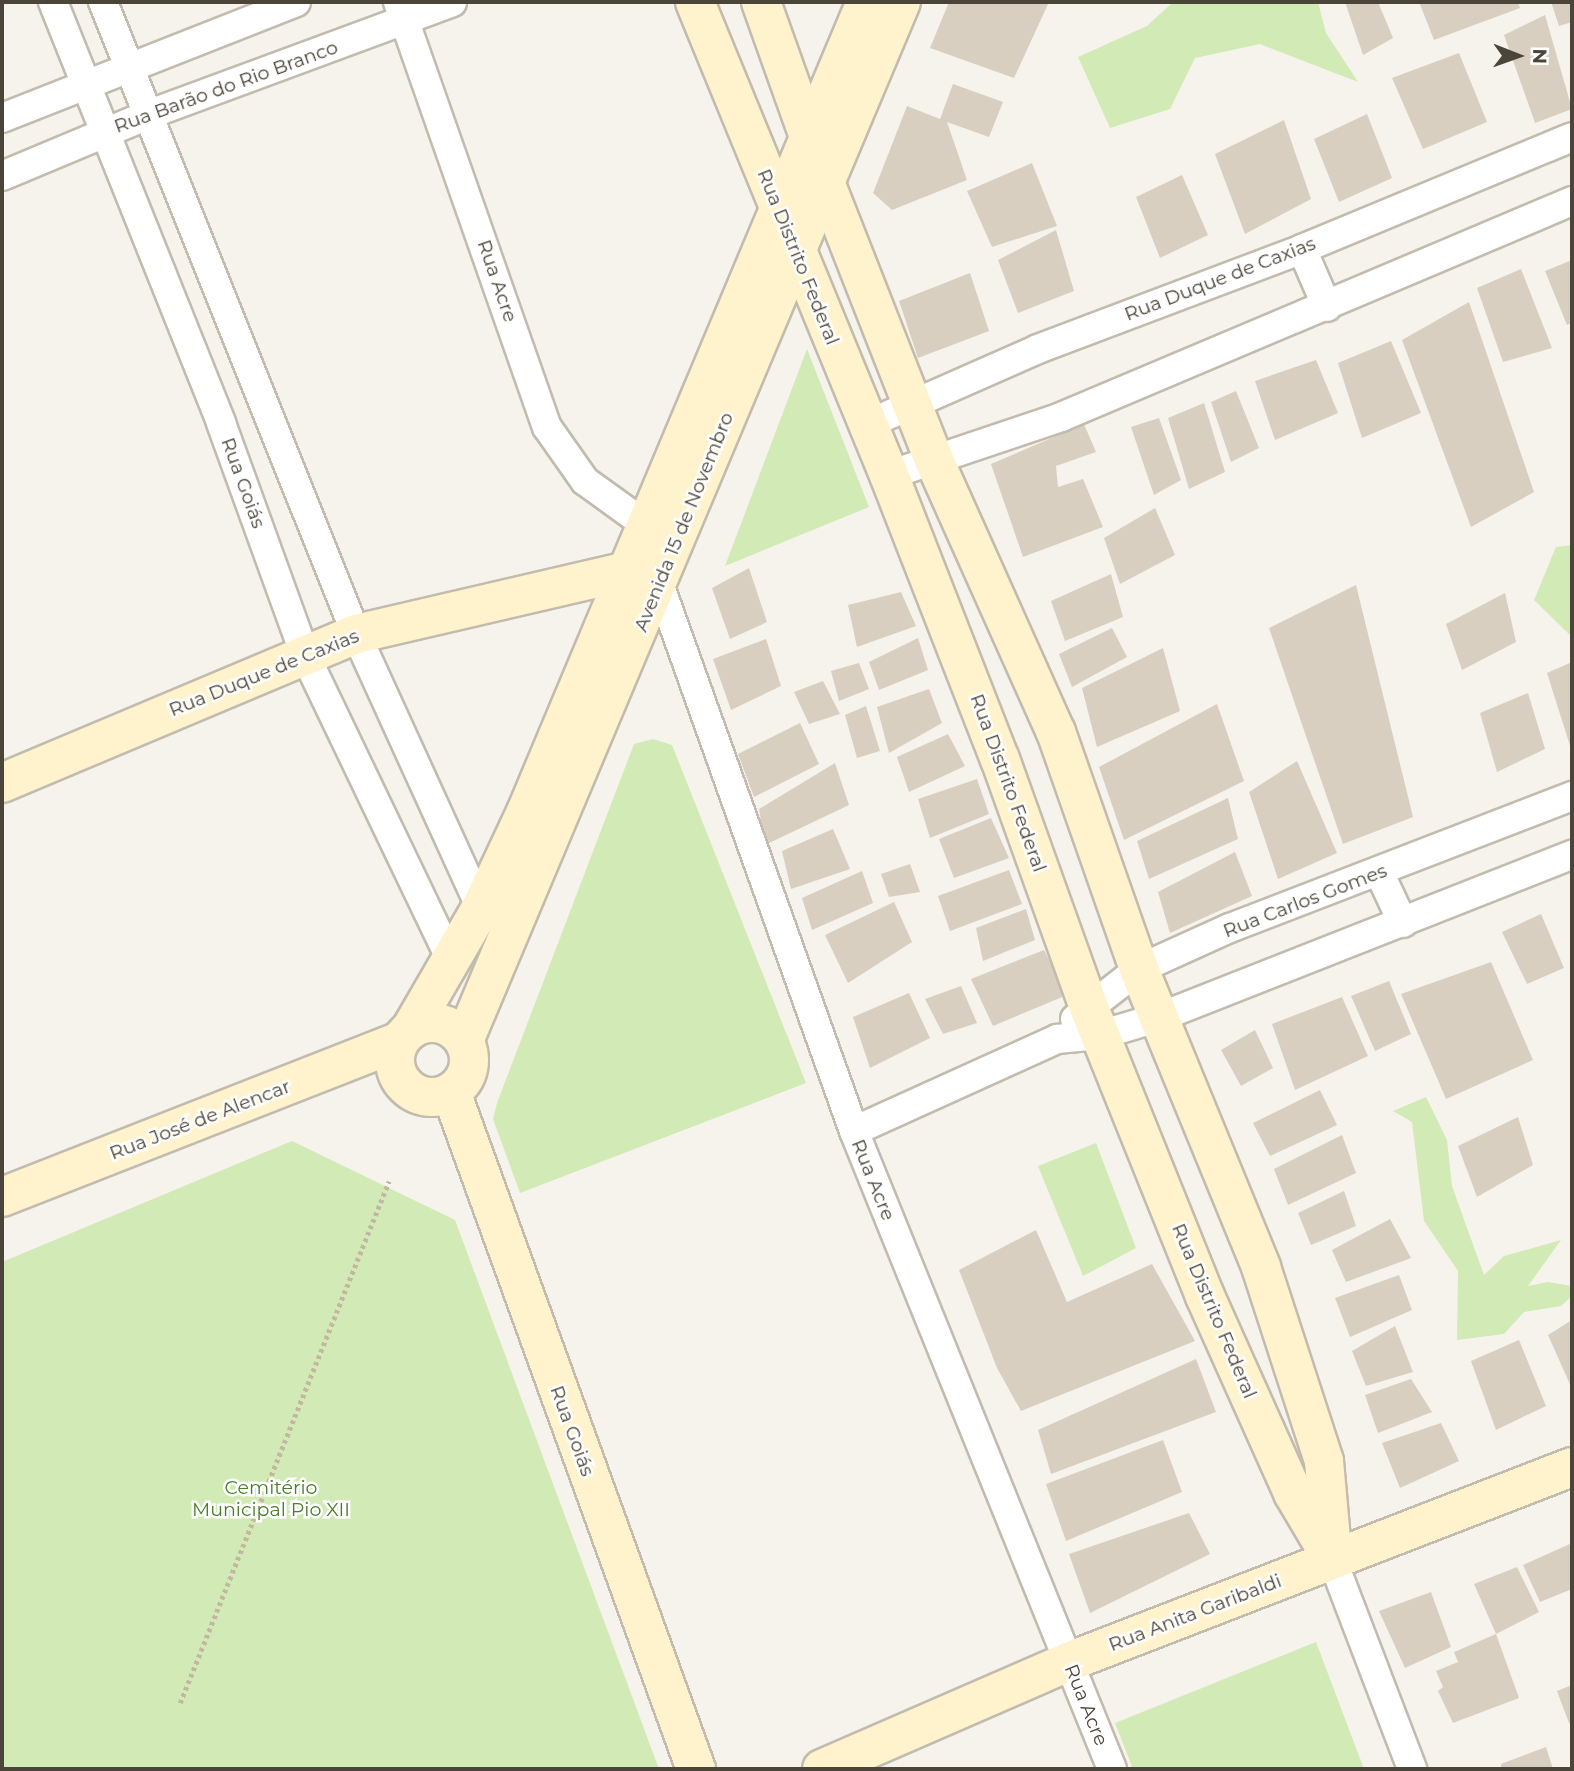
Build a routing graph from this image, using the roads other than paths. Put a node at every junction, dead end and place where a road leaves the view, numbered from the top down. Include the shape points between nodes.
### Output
1 (53, 2) edge
2 (103, 2) edge
3 (296, 2) edge
4 (452, 2) edge
5 (695, 2) edge
6 (761, 2) edge
7 (866, 2) edge
8 (901, 2) edge
9 (403, 11) edge
10 (130, 67) junction
11 (85, 86) junction
12 (150, 114) junction
13 (2, 118) edge
14 (106, 132) junction
15 (809, 136) junction
16 (1572, 136) edge
17 (2, 176) edge
18 (825, 182) junction
19 (1572, 201) edge
20 (780, 214) junction
21 (1301, 248) junction
22 (796, 255) junction
23 (1327, 307) junction
24 (912, 402) junction
25 (264, 406) junction
26 (221, 423) junction
27 (868, 424) junction
28 (935, 462) junction
29 (889, 475) junction
30 (646, 525) junction
31 (641, 577) junction
32 (356, 634) junction
33 (305, 655) junction
34 (1056, 732) junction
35 (1000, 759) junction
36 (2, 783) edge
37 (1572, 796) edge
38 (1572, 855) edge
39 (1380, 874) junction
40 (481, 908) junction
41 (1403, 923) junction
42 (450, 957) junction
43 (1139, 969) junction
44 (1160, 1017) junction
45 (1094, 1020) junction
46 (405, 1035) junction
47 (464, 1041) junction
48 (451, 1092) junction
49 (854, 1131) junction
50 (2, 1197) edge
51 (1261, 1267) junction
52 (1205, 1296) junction
53 (1572, 1467) edge
54 (1332, 1559) junction
55 (1068, 1662) junction
56 (696, 1769) edge
57 (822, 1769) edge
58 (1112, 1769) edge
59 (1412, 1769) edge

1 - 11 street, Rua Goiás
2 - 10 street
3 - 10 street
4 - 9 street, Rua Barão do Rio Branco
5 - 20 street, Rua Distrito Federal
6 - 15 street, Rua Distrito Federal
7 - 15 street, Avenida 15 de Novembro
8 - 18 street, Avenida 15 de Novembro
9 - 12 street, Rua Barão do Rio Branco
9 - 30 street, Rua Acre via 547,427 585,481
10 - 11 street
10 - 12 street
11 - 13 street
11 - 14 street, Rua Goiás
12 - 14 street, Rua Barão do Rio Branco
12 - 25 street
14 - 17 street, Rua Barão do Rio Branco
14 - 26 street, Rua Goiás
15 - 18 street, Rua Distrito Federal
15 - 20 street, Avenida 15 de Novembro
16 - 21 street, Rua Duque de Caxias
18 - 22 street, Avenida 15 de Novembro
18 - 24 street, Rua Distrito Federal
19 - 23 street
20 - 22 street, Rua Distrito Federal
20 - 30 street, Avenida 15 de Novembro
21 - 23 street
21 - 24 street, Rua Duque de Caxias
22 - 27 street, Rua Distrito Federal
22 - 31 street, Avenida 15 de Novembro
23 - 28 street via 1061,417
24 - 27 street, Rua Duque de Caxias
24 - 28 street, Rua Distrito Federal
25 - 26 street
25 - 32 street
26 - 33 street, Rua Goiás
27 - 29 street, Rua Distrito Federal
28 - 29 street
28 - 34 street, Rua Distrito Federal
29 - 35 street, Rua Distrito Federal
30 - 31 street, Avenida 15 de Novembro
31 - 32 street, Rua Duque de Caxias
31 - 40 street, Avenida 15 de Novembro
31 - 47 street, Avenida 15 de Novembro
31 - 49 street, Rua Acre
32 - 33 street, Rua Duque de Caxias
32 - 40 street
33 - 36 street, Rua Duque de Caxias
33 - 42 street, Rua Goiás
34 - 35 street
34 - 43 street, Rua Distrito Federal
35 - 45 street, Rua Distrito Federal
37 - 39 street, Rua Carlos Gomes
38 - 41 street
39 - 41 street
39 - 43 street, Rua Carlos Gomes via 1230,928
40 - 42 street, Avenida 15 de Novembro
41 - 44 street
42 - 46 street, Avenida 15 de Novembro
43 - 44 street, Rua Distrito Federal
43 - 45 street, Rua Carlos Gomes
44 - 45 street
44 - 51 street, Rua Distrito Federal
45 - 49 street, Rua Carlos Gomes
45 - 52 street, Rua Distrito Federal
46 - 47 street via 441,1024
46 - 48 street, Avenida 15 de Novembro via 394,1061 399,1079 414,1093 432,1098
46 - 50 street, Rua José de Alencar
47 - 48 street, Avenida 15 de Novembro via 469,1059 464,1079
48 - 56 street, Rua Goiás
49 - 55 street, Rua Acre
51 - 52 street
51 - 54 street, Rua Distrito Federal via 1324,1461
52 - 54 street, Rua Distrito Federal via 1293,1493
53 - 54 street, Rua Anita Garibaldi
54 - 55 street, Rua Anita Garibaldi
54 - 59 street, Rua Distrito Federal
55 - 57 street, Rua Anita Garibaldi
55 - 58 street, Rua Acre

